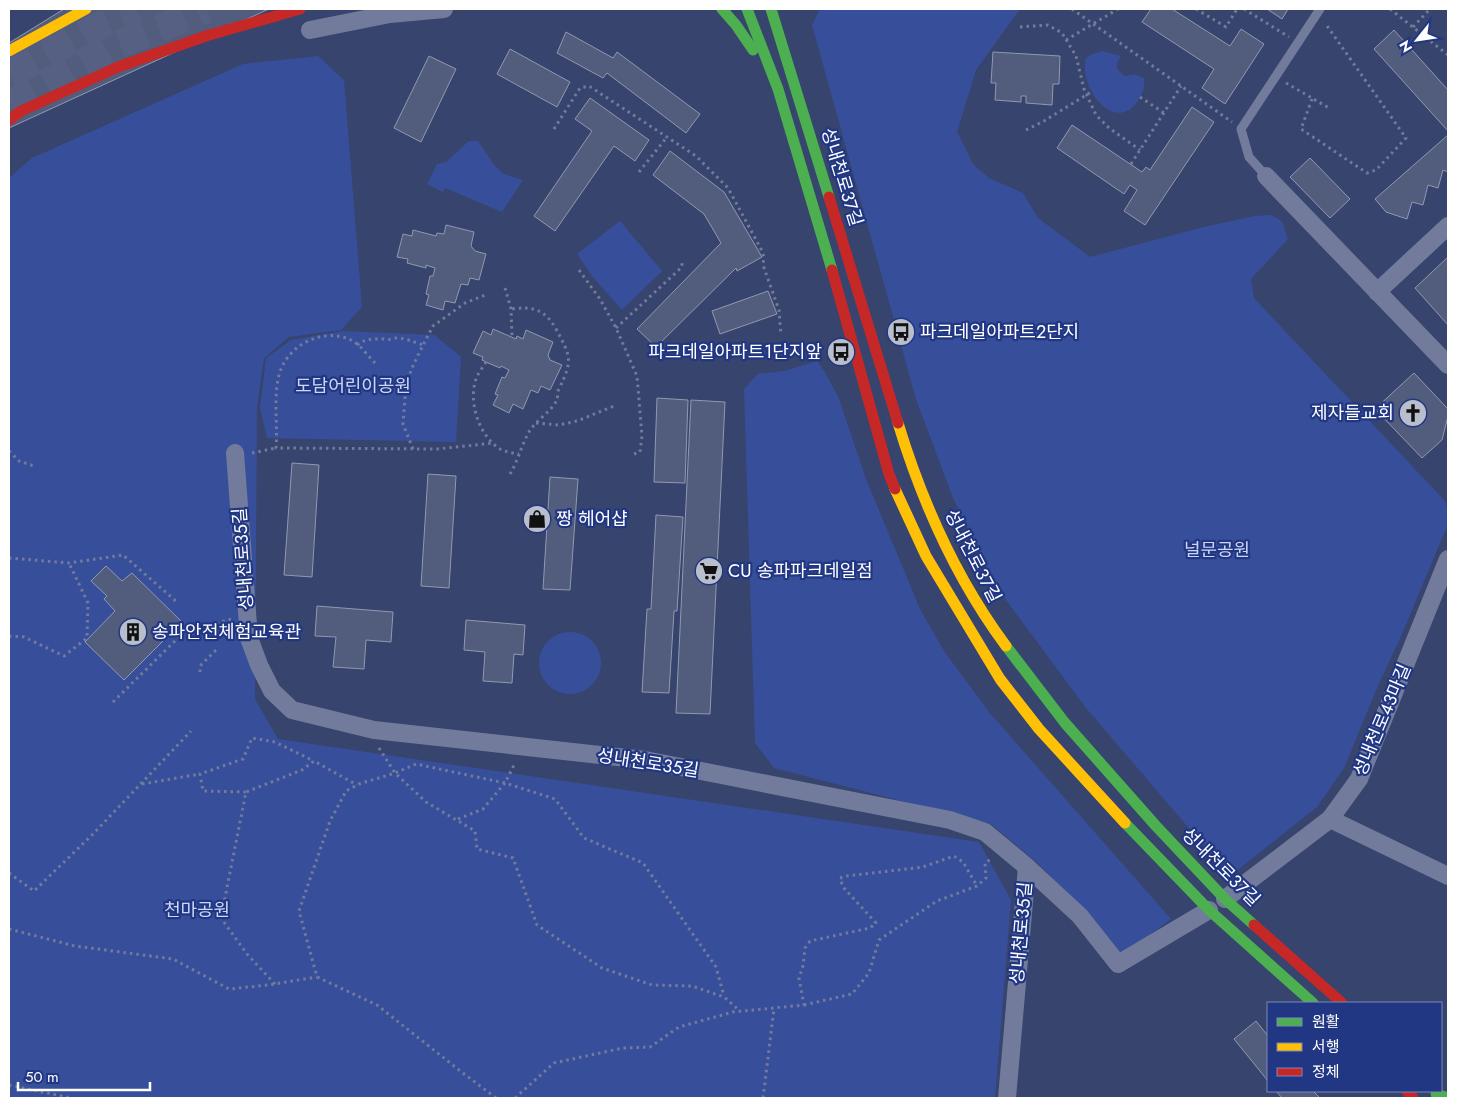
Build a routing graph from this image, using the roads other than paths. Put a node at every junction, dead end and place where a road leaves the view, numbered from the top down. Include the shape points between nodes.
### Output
1 (86, 9) edge
2 (300, 9) edge
3 (444, 9) edge
4 (722, 9) edge
5 (747, 9) edge
6 (771, 9) edge
7 (1319, 11) edge
8 (785, 21) dead end
9 (310, 30) dead end
10 (9, 51) edge
11 (784, 51) junction
12 (778, 89) junction
13 (9, 120) edge
14 (1266, 176) joint
15 (1448, 226) edge
16 (1377, 292) junction
17 (864, 310) junction
18 (845, 314) junction
19 (1448, 365) edge
20 (235, 457) road end
21 (1448, 559) edge
22 (1330, 819) junction
23 (1027, 867) junction
24 (1447, 873) edge
25 (1225, 899) junction
26 (1210, 910) junction
27 (1312, 1002) edge
28 (1341, 1002) edge
29 (1436, 1094) edge
30 (1007, 1098) edge
31 (1448, 1098) edge

1 - 10 main road
2 - 13 main road via 206,36 118,67 21,111
3 - 9 street via 390,14
4 - 12 main road via 747,40
5 - 12 main road, 성내천로37길
6 - 11 main road, 성내천로37길
7 - 14 lane via 1241,128 1249,157
8 - 11 main road
11 - 17 main road, 성내천로37길
12 - 18 main road, 성내천로37길
14 - 16 street
15 - 16 street
16 - 19 street
17 - 18 main road
17 - 25 main road, 성내천로37길 via 912,468 949,551 985,617 1065,722
18 - 26 main road, 성내천로37길 via 880,443 901,504 926,556 964,621 1000,678 1039,728 1132,831
20 - 23 street, 성내천로35길 via 249,638 272,691 292,710 366,728 646,760 950,820 985,832
21 - 22 street, 성내천로43마길 via 1359,779
22 - 24 street
22 - 25 street, 성내천로43마길
23 - 26 street via 1080,916 1118,964
23 - 30 street, 성내천로35길
25 - 26 main road, 성내천로43마길
25 - 28 main road, 성내천로37길
26 - 27 main road, 성내천로37길
29 - 31 main road

